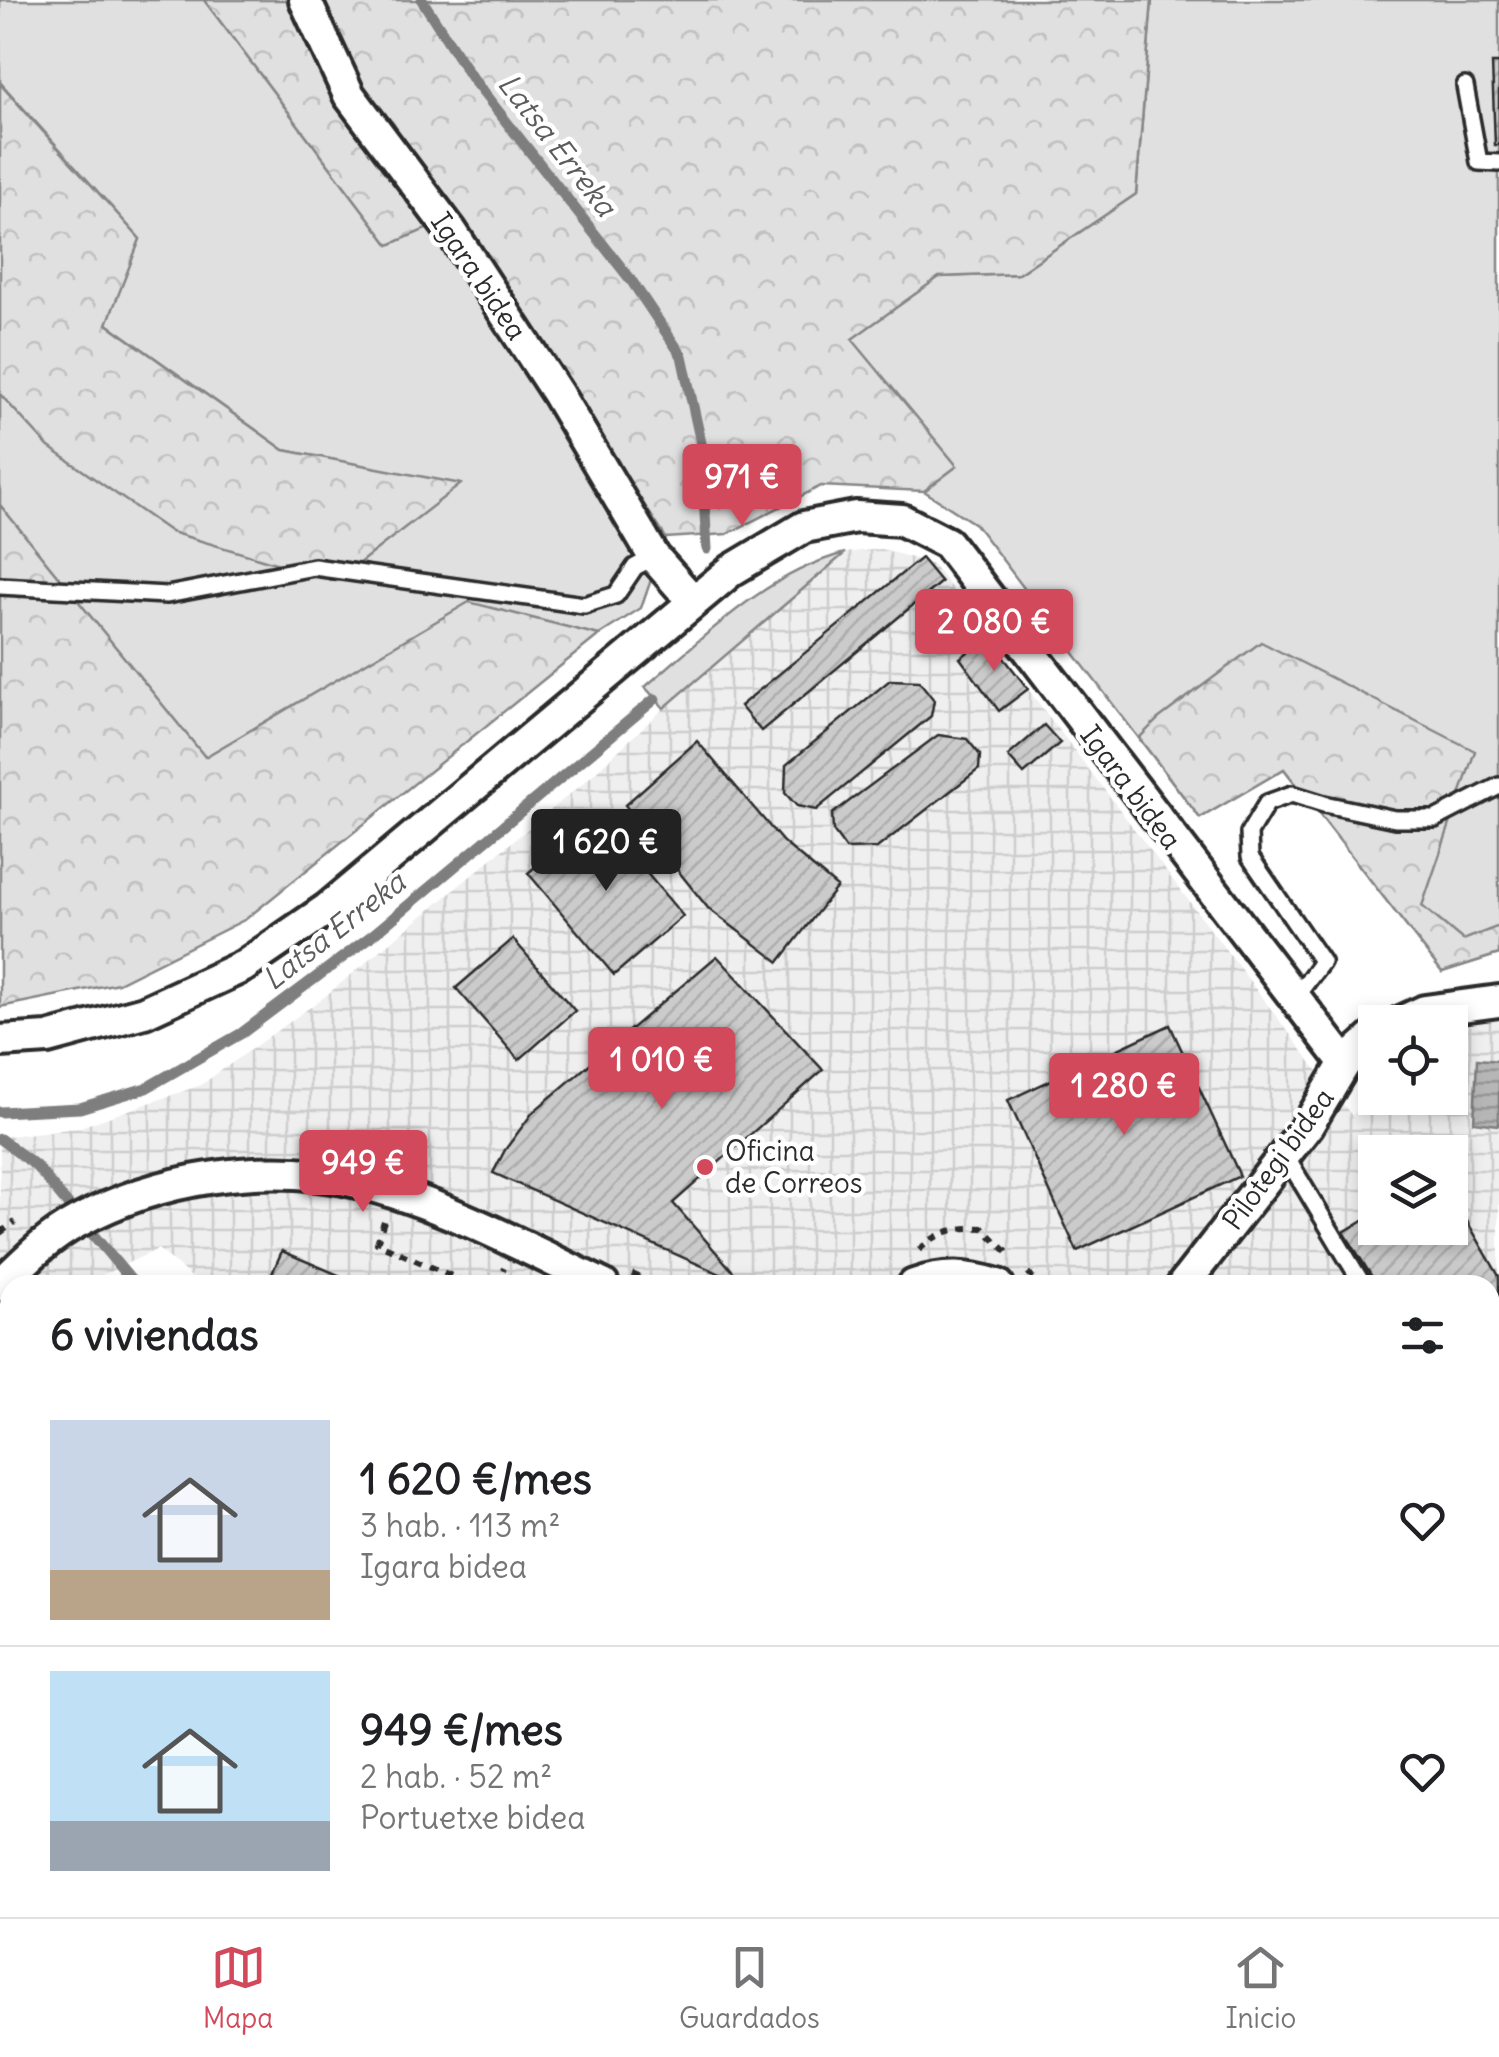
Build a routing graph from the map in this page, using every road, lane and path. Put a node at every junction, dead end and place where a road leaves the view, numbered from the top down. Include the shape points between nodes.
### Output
1 (305, 0) edge
2 (1465, 86) dead end
3 (1499, 163) edge
4 (654, 557) junction
5 (0, 586) edge
6 (692, 600) junction
7 (1499, 786) edge
8 (1294, 998) junction
9 (1499, 1001) edge
10 (1468, 1005) edge
11 (0, 1041) edge
12 (1358, 1051) edge
13 (1346, 1062) junction
14 (1286, 1155) junction
15 (373, 1210) dead end
16 (10, 1275) edge
17 (449, 1275) edge
18 (581, 1275) edge
19 (1196, 1275) edge
20 (1357, 1275) edge

1 - 4 street, Igara bidea via 348,95 506,314
2 - 3 lane via 1479,162
4 - 5 lane via 635,567 616,595 584,606 314,567 167,595
4 - 6 street, Igara bidea
6 - 8 street, Igara bidea via 804,527 856,517 902,520 946,543
6 - 11 street, Igara bidea via 327,910 244,966 144,1012 48,1038
7 - 8 lane via 1436,819 1395,819 1292,794 1266,802 1248,833 1250,857 1322,962
8 - 13 street, Igara bidea
9 - 10 street
12 - 13 street, Pilotegi bidea
13 - 14 street, Pilotegi bidea
14 - 19 street, Pilotegi bidea
14 - 20 lane
15 - 17 path via 385,1218 377,1243
16 - 18 street via 46,1242 110,1206 233,1175 293,1174 355,1181 412,1198

